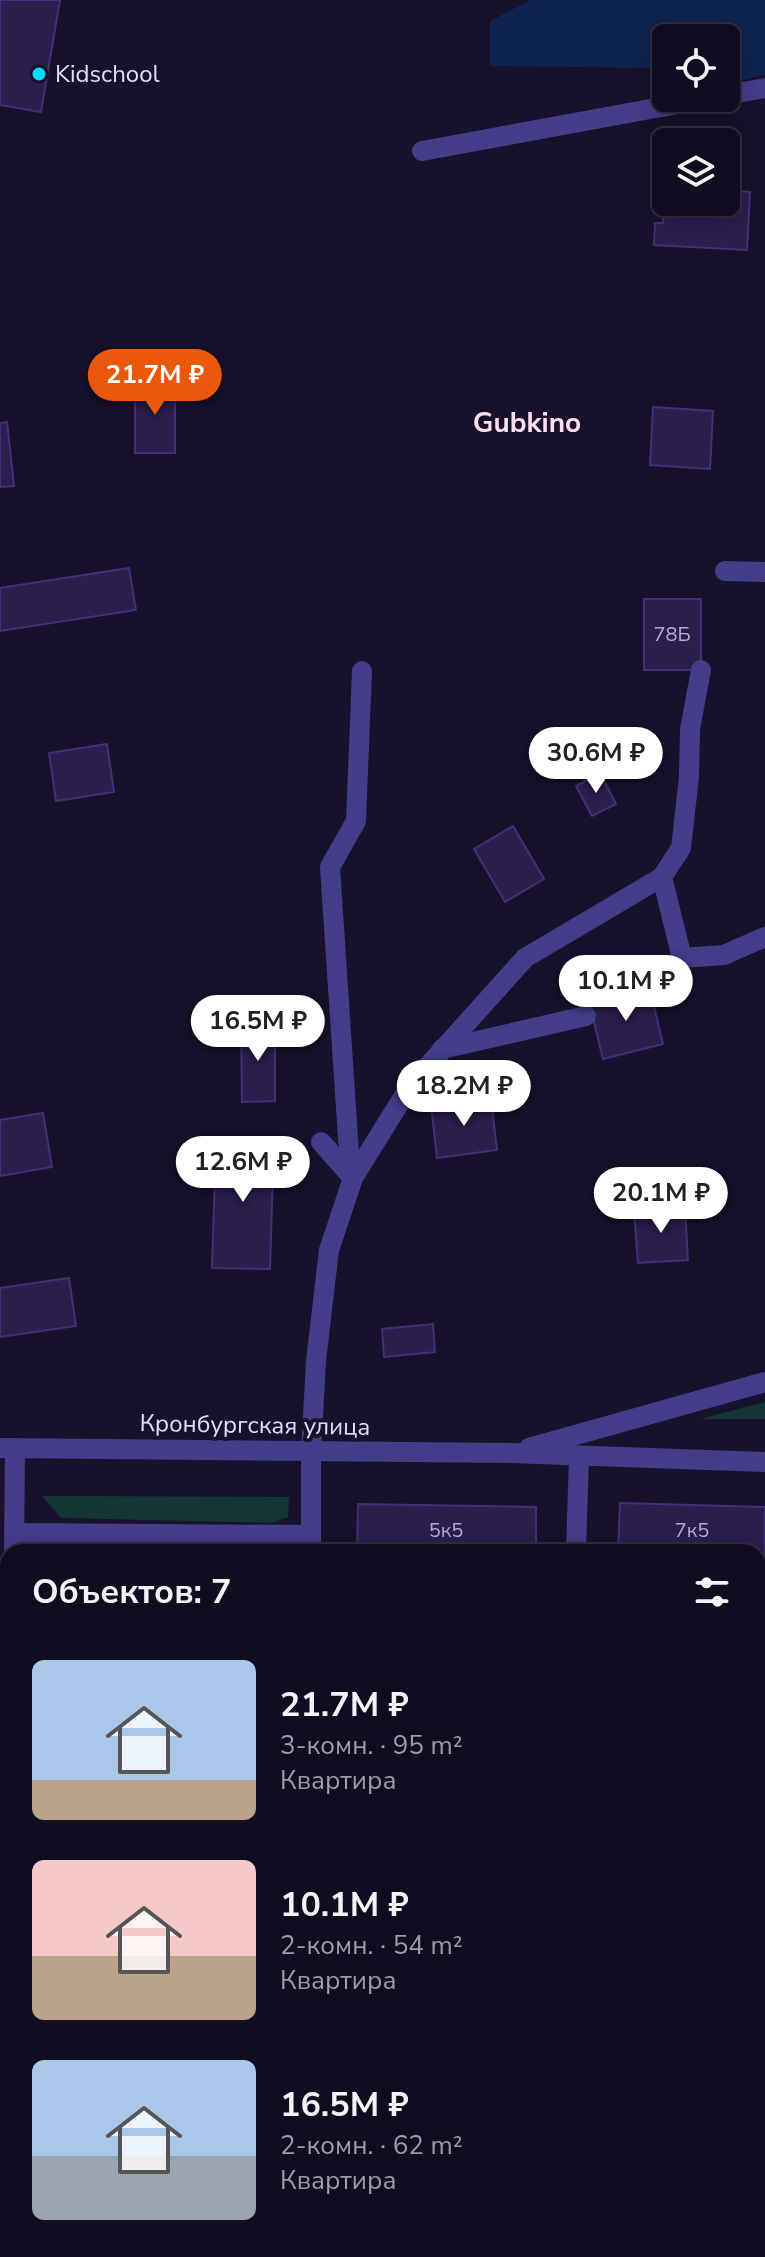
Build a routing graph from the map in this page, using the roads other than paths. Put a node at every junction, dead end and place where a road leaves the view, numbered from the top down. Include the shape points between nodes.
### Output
1 (765, 88) edge
2 (740, 92) edge
3 (652, 109) edge
4 (422, 151) dead end
5 (725, 571) dead end
6 (765, 572) edge
7 (701, 670) dead end
8 (362, 671) dead end
9 (662, 877) junction
10 (765, 937) edge
11 (586, 1016) dead end
12 (442, 1049) junction
13 (321, 1142) dead end
14 (353, 1178) junction
15 (765, 1382) edge
16 (8, 1448) edge
17 (311, 1452) junction
18 (509, 1453) junction
19 (579, 1456) junction
20 (765, 1462) edge
21 (14, 1542) edge
22 (311, 1544) edge
23 (576, 1544) edge

1 - 2 street
3 - 4 street
5 - 6 street
7 - 9 street via 690,729 681,848
8 - 14 street via 356,821 330,867
9 - 10 street via 682,958 724,955
9 - 12 street via 525,958
11 - 12 street
12 - 14 street via 410,1086
13 - 14 street
14 - 17 street via 329,1250
15 - 18 street, Кронбургская улица
16 - 17 street, Кронбургская улица
16 - 21 street
17 - 18 street, Кронбургская улица
17 - 22 street
18 - 19 street, Кронбургская улица
19 - 20 street, Кронбургская улица
19 - 23 street
21 - 22 street

